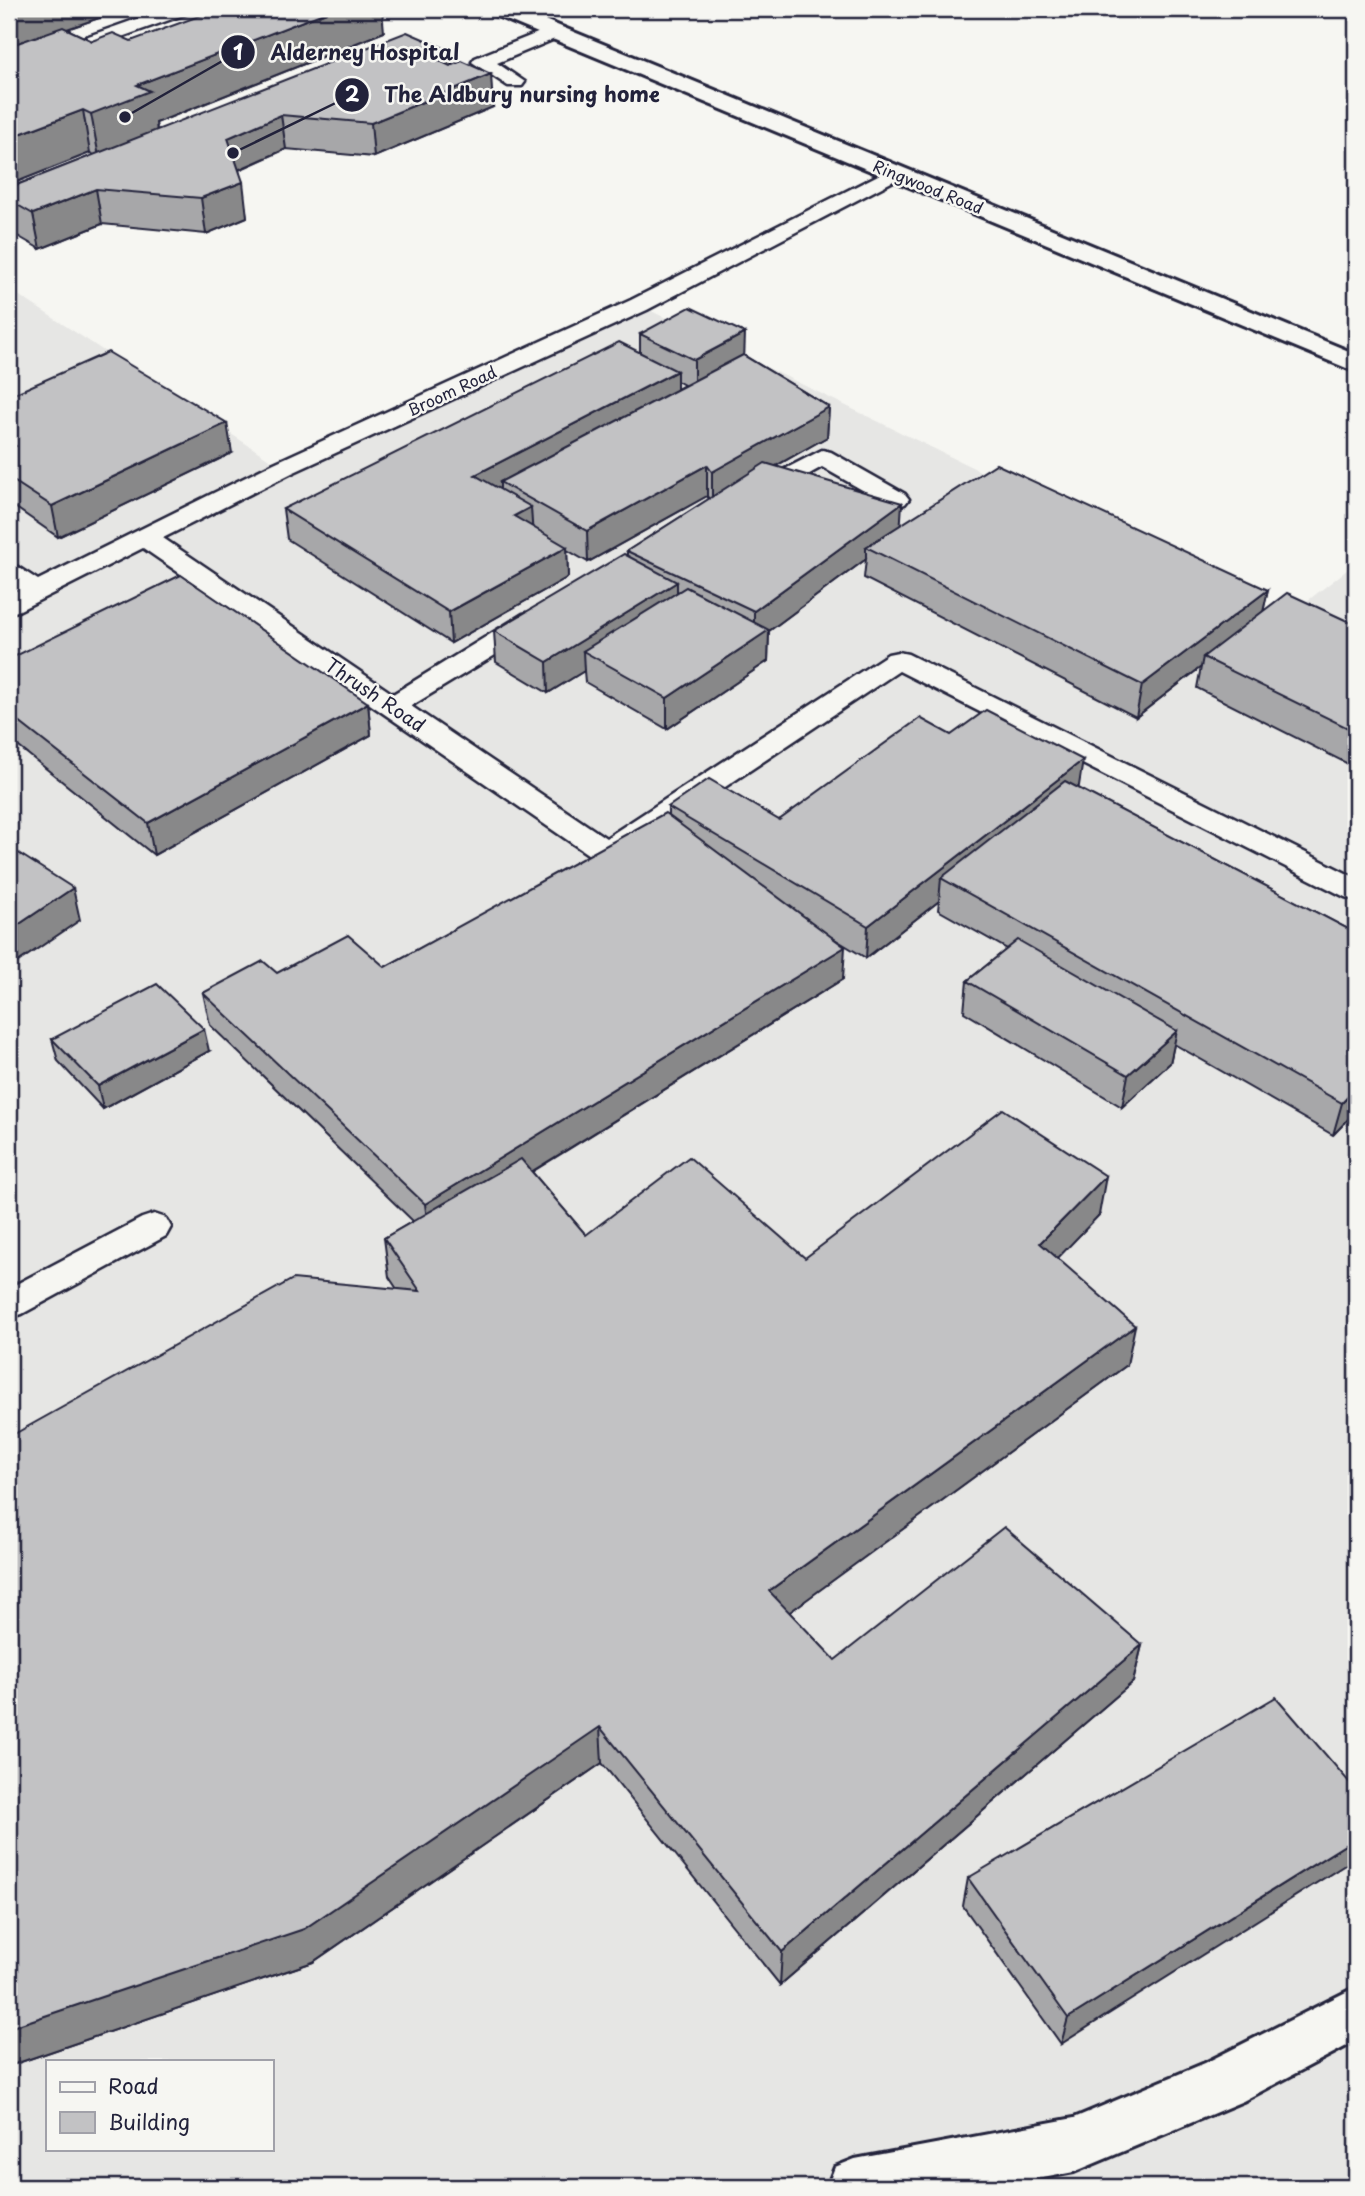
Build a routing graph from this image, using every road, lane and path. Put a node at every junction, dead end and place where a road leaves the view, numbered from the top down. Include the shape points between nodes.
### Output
1 (182, 9) edge
2 (510, 10) edge
3 (555, 32) junction
4 (9, 71) edge
5 (515, 82) dead end
6 (894, 173) junction
7 (1356, 364) edge
8 (896, 499) edge
9 (738, 503) edge
10 (144, 537) junction
11 (9, 573) edge
12 (37, 591) junction
13 (9, 605) edge
14 (555, 607) edge
15 (392, 706) junction
16 (1356, 890) edge
17 (155, 1227) dead end
18 (9, 1304) edge
19 (1356, 2013) edge
20 (912, 2182) edge
21 (855, 2187) edge

1 - 4 lane
2 - 3 main road, Ringwood Road
3 - 5 lane via 482,62
3 - 6 main road, Ringwood Road
6 - 7 main road, Ringwood Road
6 - 10 lane, Broom Road via 639,305
8 - 9 lane via 822,457
10 - 12 lane, Broom Road
10 - 15 lane, Thrush Road
11 - 12 lane
12 - 13 lane, Broom Road
14 - 15 lane
15 - 16 lane, Thrush Road via 606,852 898,660
17 - 18 lane
19 - 20 main road via 1224,2082 1074,2145
20 - 21 main road

